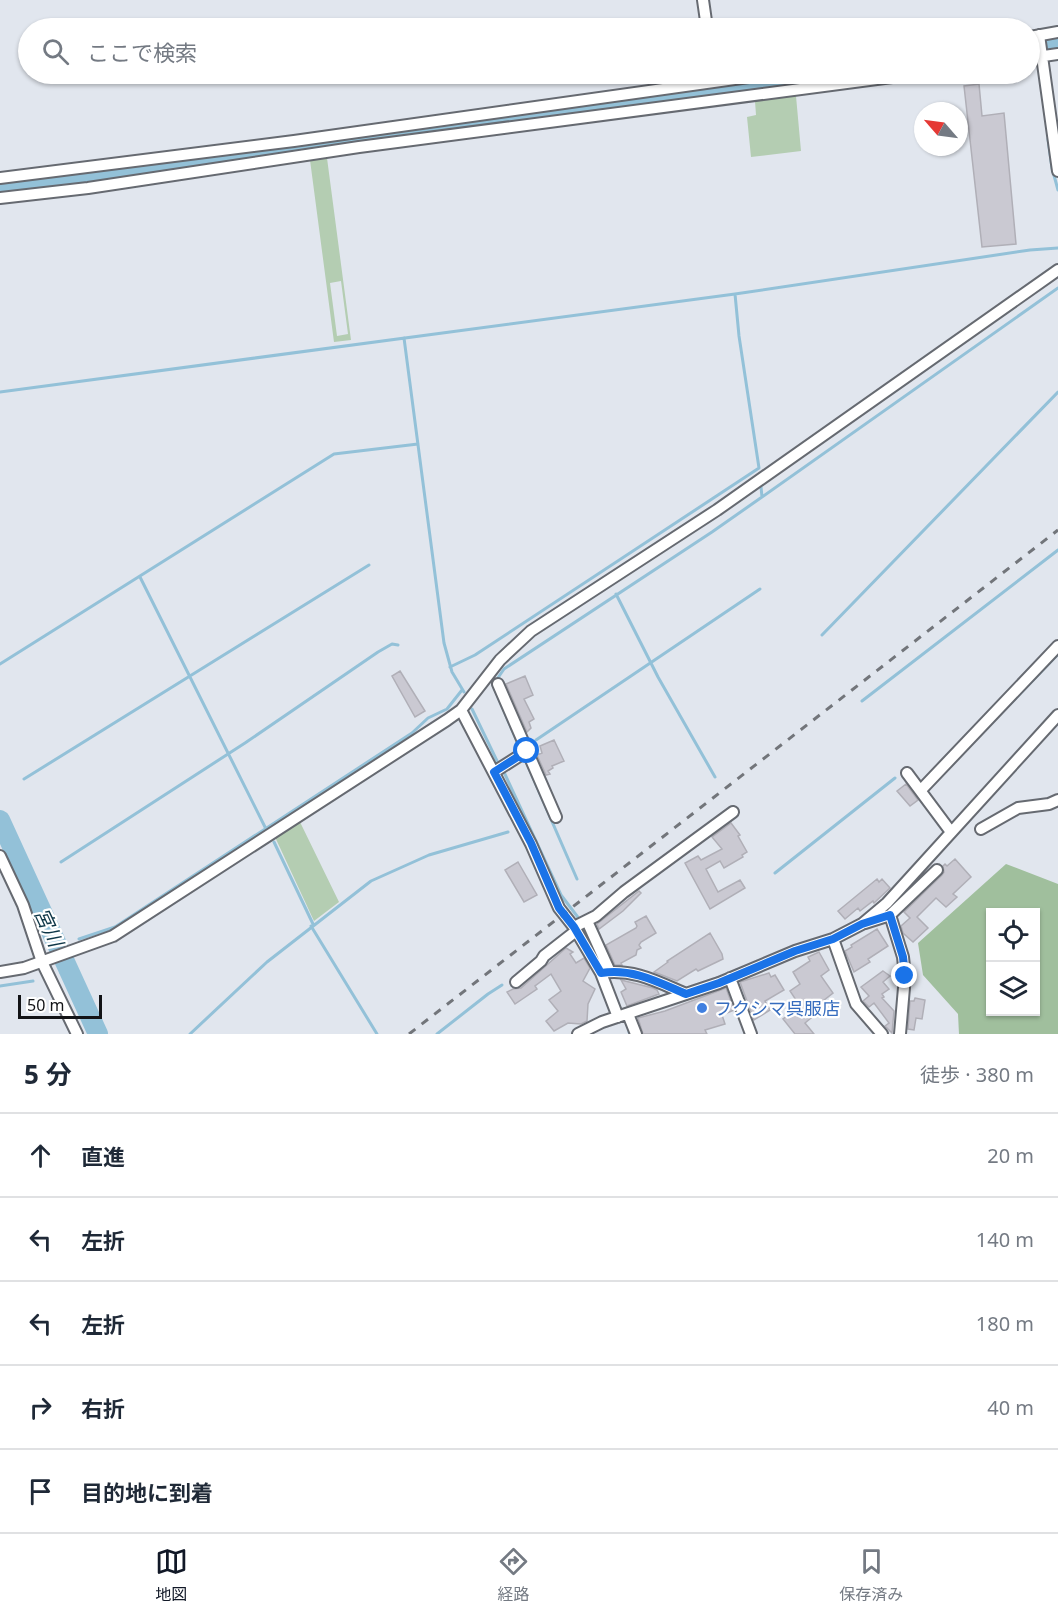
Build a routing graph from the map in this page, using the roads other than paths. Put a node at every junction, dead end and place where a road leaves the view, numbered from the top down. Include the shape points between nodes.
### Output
1 (704, 0) edge
2 (706, 18) edge
3 (1058, 33) edge
4 (1040, 36) edge
5 (1040, 51) edge
6 (1041, 54) junction
7 (1058, 54) edge
8 (761, 84) edge
9 (715, 87) edge
10 (1058, 171) edge
11 (0, 177) edge
12 (0, 198) edge
13 (1058, 270) edge
14 (1058, 646) edge
15 (498, 684) dead end
16 (461, 710) junction
17 (1058, 714) edge
18 (524, 753) junction
19 (499, 769) junction
20 (907, 773) dead end
21 (921, 790) junction
22 (1058, 800) edge
23 (733, 812) dead end
24 (556, 817) dead end
25 (981, 829) dead end
26 (951, 832) junction
27 (0, 856) edge
28 (937, 870) dead end
29 (890, 915) junction
30 (862, 924) junction
31 (580, 925) junction
32 (833, 939) junction
33 (45, 961) junction
34 (0, 972) edge
35 (606, 972) junction
36 (730, 978) junction
37 (516, 982) dead end
38 (686, 994) junction
39 (623, 1015) junction
40 (77, 1034) edge
41 (578, 1034) edge
42 (636, 1034) edge
43 (751, 1034) edge
44 (882, 1034) edge
45 (900, 1034) edge

1 - 2 street
3 - 4 street
5 - 6 street
6 - 7 street
6 - 10 street
8 - 9 street
9 - 11 street
9 - 12 street via 359,147
13 - 16 street via 717,510 531,631 500,660
14 - 21 street
15 - 18 street
16 - 19 street
16 - 33 street via 113,936
17 - 26 street
18 - 19 street
18 - 24 street
19 - 31 street via 559,908
20 - 21 street
21 - 26 street
22 - 25 street via 1018,808
23 - 31 street
26 - 30 street via 887,903
27 - 33 street
28 - 29 street
29 - 30 street
29 - 45 street via 905,976
30 - 32 street
31 - 35 street
31 - 37 street
32 - 36 street
32 - 44 street via 856,1004
33 - 34 street
33 - 40 street
35 - 38 street via 641,974
35 - 39 street
36 - 38 street
36 - 43 street
38 - 39 street
39 - 41 street
39 - 42 street

